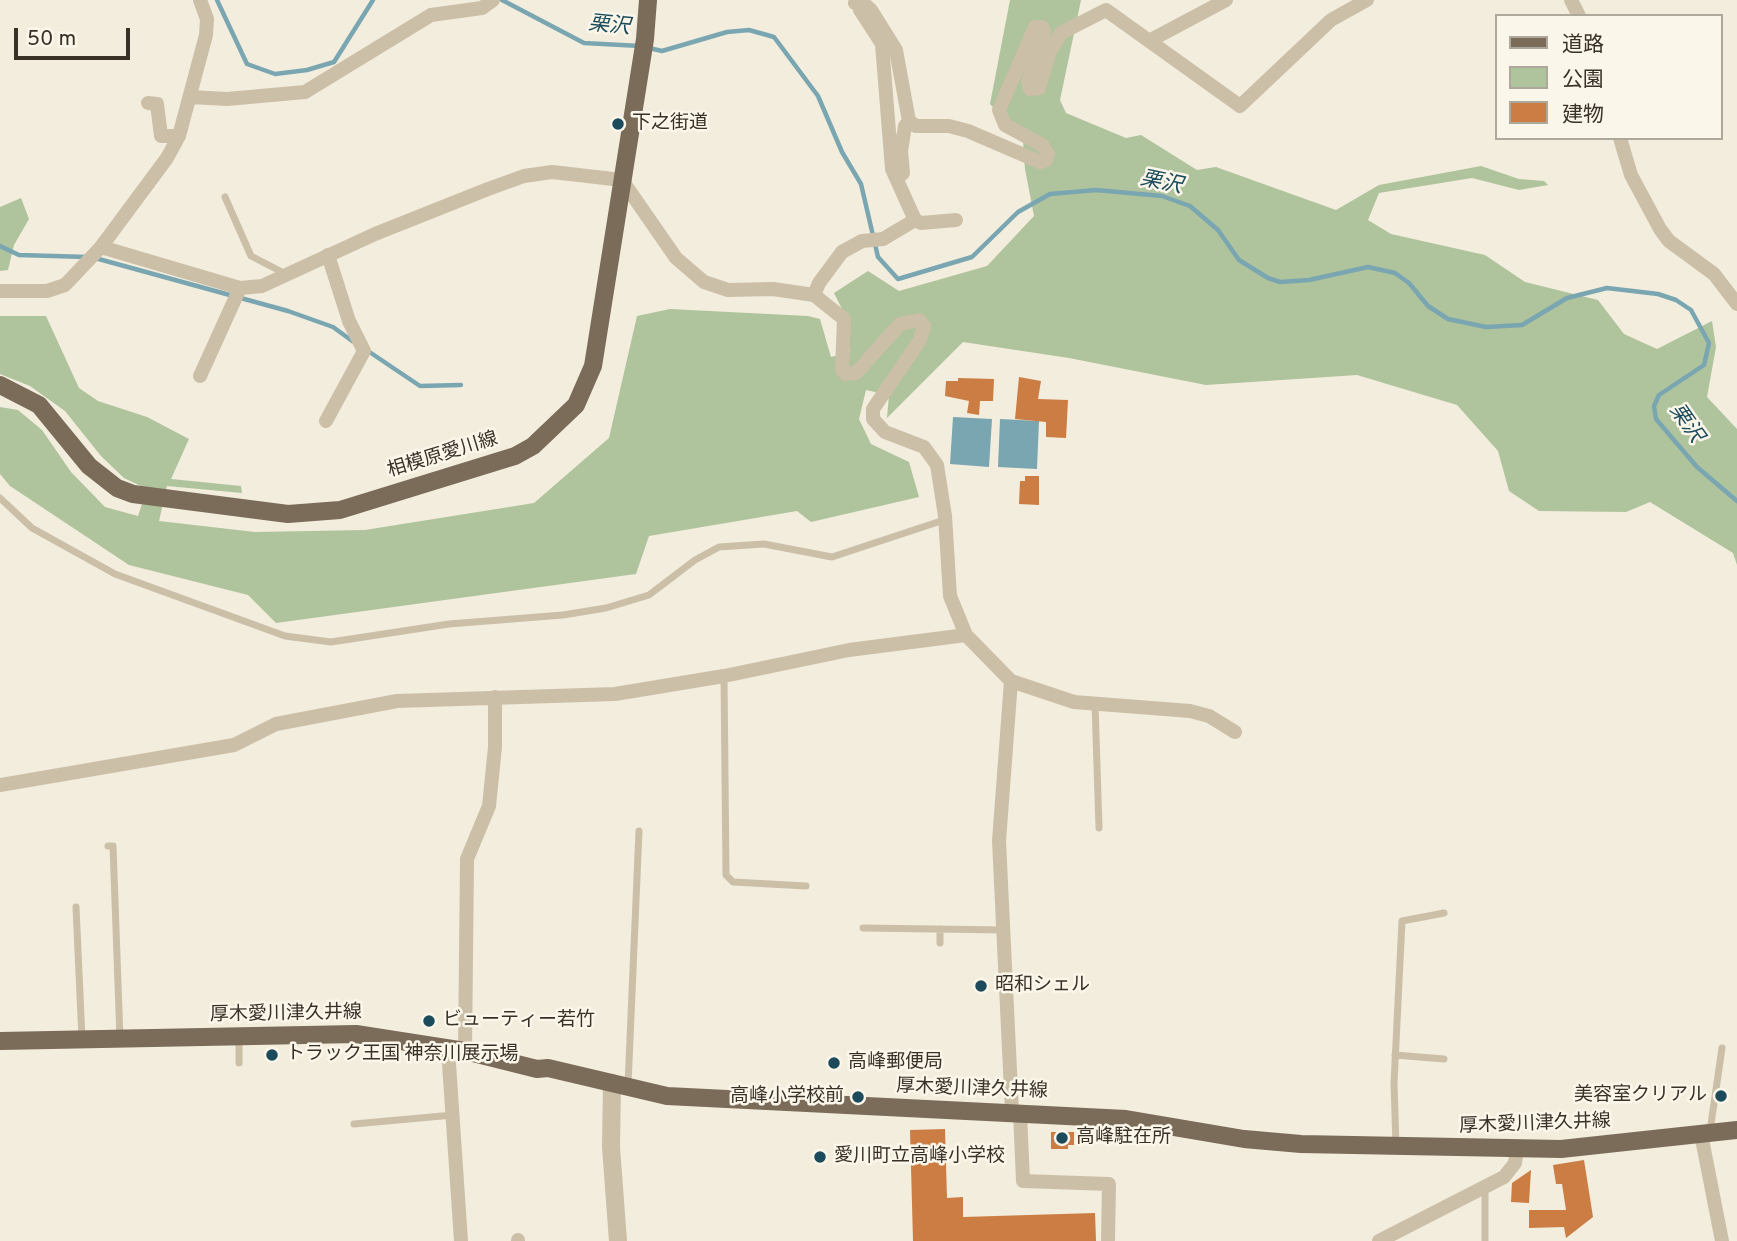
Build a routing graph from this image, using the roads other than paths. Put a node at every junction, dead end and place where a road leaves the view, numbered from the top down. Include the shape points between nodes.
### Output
1 (200, 0) edge
2 (648, 0) edge
3 (1226, 0) edge
4 (1367, 0) edge
5 (854, 1) edge
6 (489, 4) edge
7 (1108, 5) edge
8 (1149, 41) junction
9 (190, 97) junction
10 (148, 103) dead end
11 (909, 121) junction
12 (179, 136) junction
13 (1621, 140) edge
14 (897, 178) junction
15 (622, 180) junction
16 (225, 197) dead end
17 (915, 220) junction
18 (956, 220) dead end
19 (101, 247) junction
20 (328, 255) junction
21 (284, 277) junction
22 (240, 288) junction
23 (0, 291) edge
24 (814, 295) junction
25 (1737, 304) edge
26 (200, 376) dead end
27 (0, 385) edge
28 (326, 421) dead end
29 (0, 498) edge
30 (945, 520) junction
31 (966, 635) junction
32 (724, 677) junction
33 (1010, 681) junction
34 (495, 697) junction
35 (1095, 703) junction
36 (1235, 732) dead end
37 (0, 785) edge
38 (1099, 828) dead end
39 (639, 831) dead end
40 (108, 846) dead end
41 (806, 886) dead end
42 (76, 907) dead end
43 (1444, 913) dead end
44 (86, 918) dead end
45 (77, 919) junction
46 (863, 928) dead end
47 (940, 929) junction
48 (1004, 930) junction
49 (940, 943) dead end
50 (91, 975) dead end
51 (79, 976) junction
52 (239, 1036) junction
53 (0, 1041) edge
54 (82, 1041) junction
55 (120, 1041) junction
56 (1722, 1048) dead end
57 (456, 1050) junction
58 (1395, 1055) junction
59 (1444, 1059) dead end
60 (239, 1063) dead end
61 (620, 1086) junction
62 (1016, 1112) junction
63 (453, 1115) junction
64 (354, 1124) dead end
65 (1737, 1130) edge
66 (1706, 1134) junction
67 (1396, 1147) junction
68 (1517, 1149) junction
69 (1485, 1185) junction
70 (1381, 1240) edge
71 (461, 1241) edge
72 (618, 1241) edge
73 (1108, 1241) edge
74 (1485, 1241) edge
75 (1722, 1241) edge

1 - 9 street via 207,19 206,35
2 - 15 main road, 相模原愛川線
3 - 8 street
4 - 8 street via 1331,20 1240,106
5 - 11 street via 871,10 896,50
5 - 14 street via 882,44 889,157
6 - 9 street via 431,15 305,92 228,99
7 - 8 street
7 - 11 street via 1061,33 1035,91 1028,82 1044,32 1035,27 999,110 1005,125 1042,145 1046,160 1040,162 968,131
9 - 12 street
10 - 12 street via 158,104 161,136
11 - 14 street via 901,150 904,173
12 - 19 street
13 - 25 street via 1631,175 1660,229 1714,274
14 - 17 street
15 - 20 street via 552,172 524,176
15 - 24 street via 676,258 704,282 729,290 773,289
15 - 27 main road, 相模原愛川線 via 587,385 576,405 551,431 515,456 316,514 153,497 133,494 101,477 39,405
16 - 21 lane via 251,256
17 - 18 street
17 - 24 street via 883,239 862,241 842,252
19 - 22 street
19 - 23 street via 65,285 47,291
20 - 21 street
20 - 28 street via 349,321 364,351
21 - 22 street
22 - 26 street
24 - 30 street via 844,319 842,370 846,374 856,373 901,324 919,320 924,326 920,340 873,409 873,419 879,429 918,443 931,453
29 - 30 lane via 32,528 115,574 285,636 331,642 606,608 649,595 719,547 765,544 832,557
30 - 31 street via 950,596
31 - 32 street via 849,650
31 - 33 street
32 - 34 street via 615,694
32 - 41 lane via 726,875 733,882
33 - 35 street via 1058,698
33 - 48 street via 1000,827
34 - 37 street via 397,701 310,716 276,724 234,745
34 - 57 street via 489,806 467,859
35 - 36 street via 1190,711 1209,716
35 - 38 lane
39 - 61 lane
40 - 55 lane via 113,846
42 - 45 lane
43 - 58 lane via 1402,921
44 - 45 lane
45 - 51 lane
46 - 47 lane
47 - 48 lane
47 - 49 lane
48 - 62 street
50 - 51 lane
51 - 54 lane
52 - 55 main road, 厚木愛川津久井線
52 - 57 main road, 厚木愛川津久井線 via 356,1034
52 - 60 lane
53 - 54 main road, 厚木愛川津久井線
54 - 55 main road, 厚木愛川津久井線
56 - 66 lane
57 - 61 main road, 厚木愛川津久井線
57 - 63 street
58 - 59 lane
58 - 67 lane
61 - 62 main road, 厚木愛川津久井線 via 667,1096 737,1101
61 - 72 street via 611,1147
62 - 67 main road, 厚木愛川津久井線 via 1126,1119 1244,1139
62 - 73 street via 1023,1181 1109,1184
63 - 64 lane
63 - 71 street via 450,1191
65 - 66 main road, 厚木愛川津久井線
66 - 68 main road, 厚木愛川津久井線
66 - 75 street
67 - 68 main road, 厚木愛川津久井線
68 - 69 street via 1511,1172
69 - 70 street
69 - 74 lane

